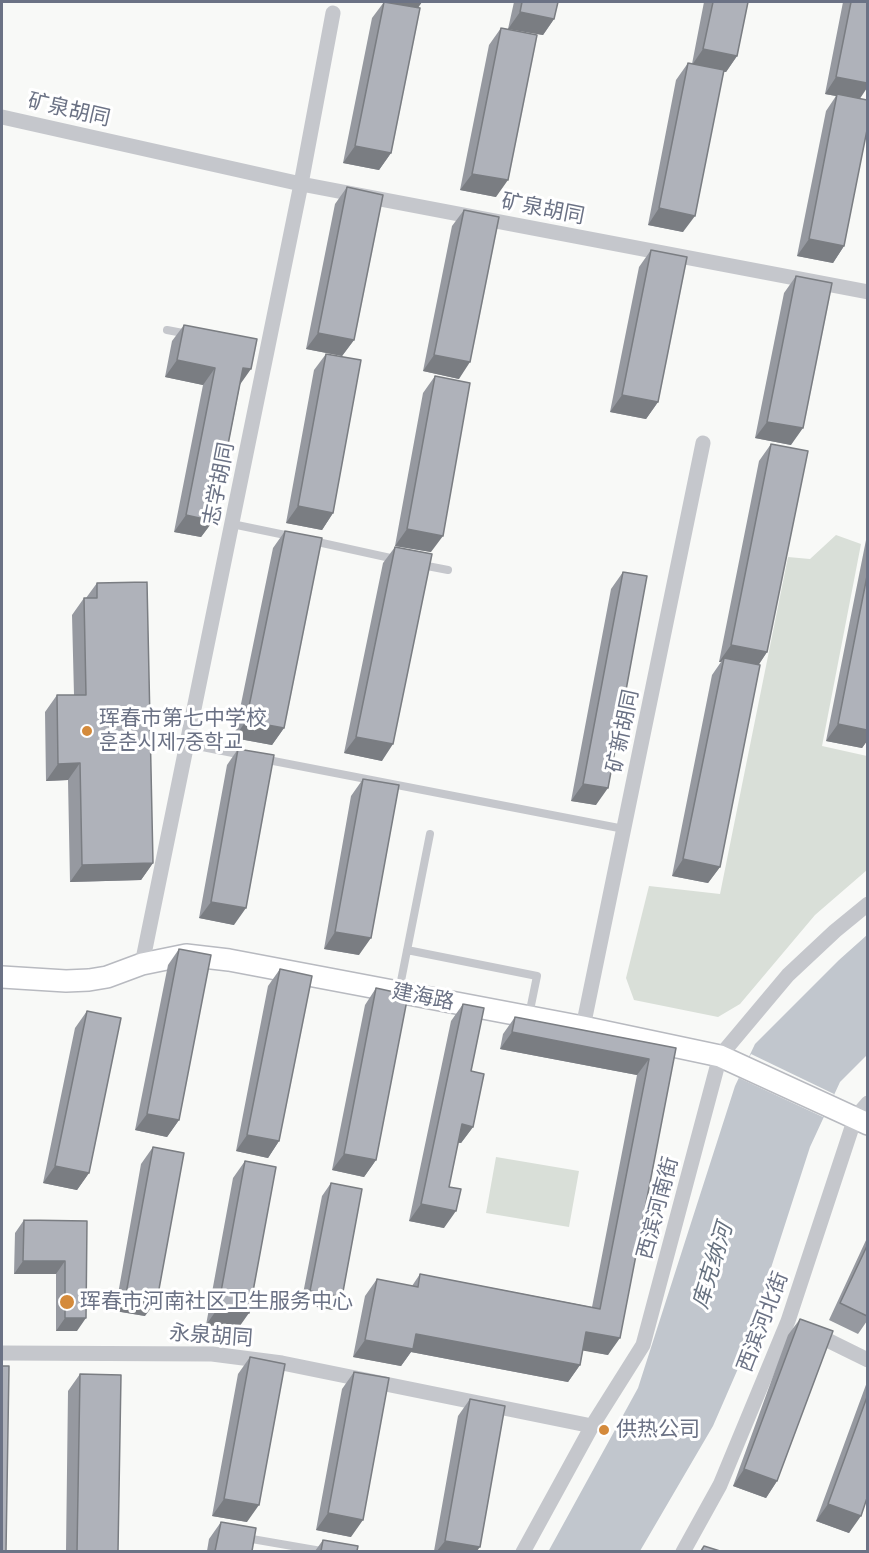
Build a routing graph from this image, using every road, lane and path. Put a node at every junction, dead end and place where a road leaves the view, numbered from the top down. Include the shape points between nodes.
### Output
1 (333, 13) dead end
2 (2, 117) edge
3 (301, 184) junction
4 (867, 292) edge
5 (167, 330) dead end
6 (200, 337) edge
7 (703, 443) dead end
8 (232, 524) junction
9 (403, 561) edge
10 (414, 563) edge
11 (448, 570) dead end
12 (187, 744) junction
13 (624, 829) junction
14 (430, 834) dead end
15 (867, 904) edge
16 (407, 950) junction
17 (142, 964) junction
18 (2, 977) edge
19 (399, 992) junction
20 (529, 1017) junction
21 (583, 1028) junction
22 (720, 1056) junction
23 (858, 1114) edge
24 (788, 1320) junction
25 (2, 1353) edge
26 (867, 1360) edge
27 (592, 1426) junction
28 (237, 1537) edge
29 (327, 1551) edge
30 (523, 1551) edge
31 (682, 1551) edge

1 - 3 street, 志学胡同
2 - 3 street, 矿泉胡同
3 - 4 street, 矿泉胡同
3 - 8 street, 志学胡同 via 261,349
5 - 6 lane
7 - 13 street, 矿新胡同
8 - 9 lane
8 - 12 street, 志学胡同
10 - 11 lane
12 - 13 lane
12 - 17 street, 志学胡同
13 - 21 street, 矿新胡同
14 - 16 lane
15 - 22 street, 西滨河南街 via 788,975
16 - 19 lane
16 - 20 lane via 537,976
17 - 18 street, 建海路 via 89,980
17 - 19 street, 建海路 via 186,955
19 - 20 street, 建海路
20 - 21 street, 建海路
21 - 22 street, 建海路
22 - 23 street, 建海路
22 - 27 street, 西滨河南街 via 643,1345
23 - 24 street, 西滨河北街
24 - 26 street
24 - 31 street, 西滨河北街 via 720,1485
25 - 27 street, 永泉胡同 via 212,1354 282,1363
27 - 30 street, 西滨河南街
28 - 29 lane

